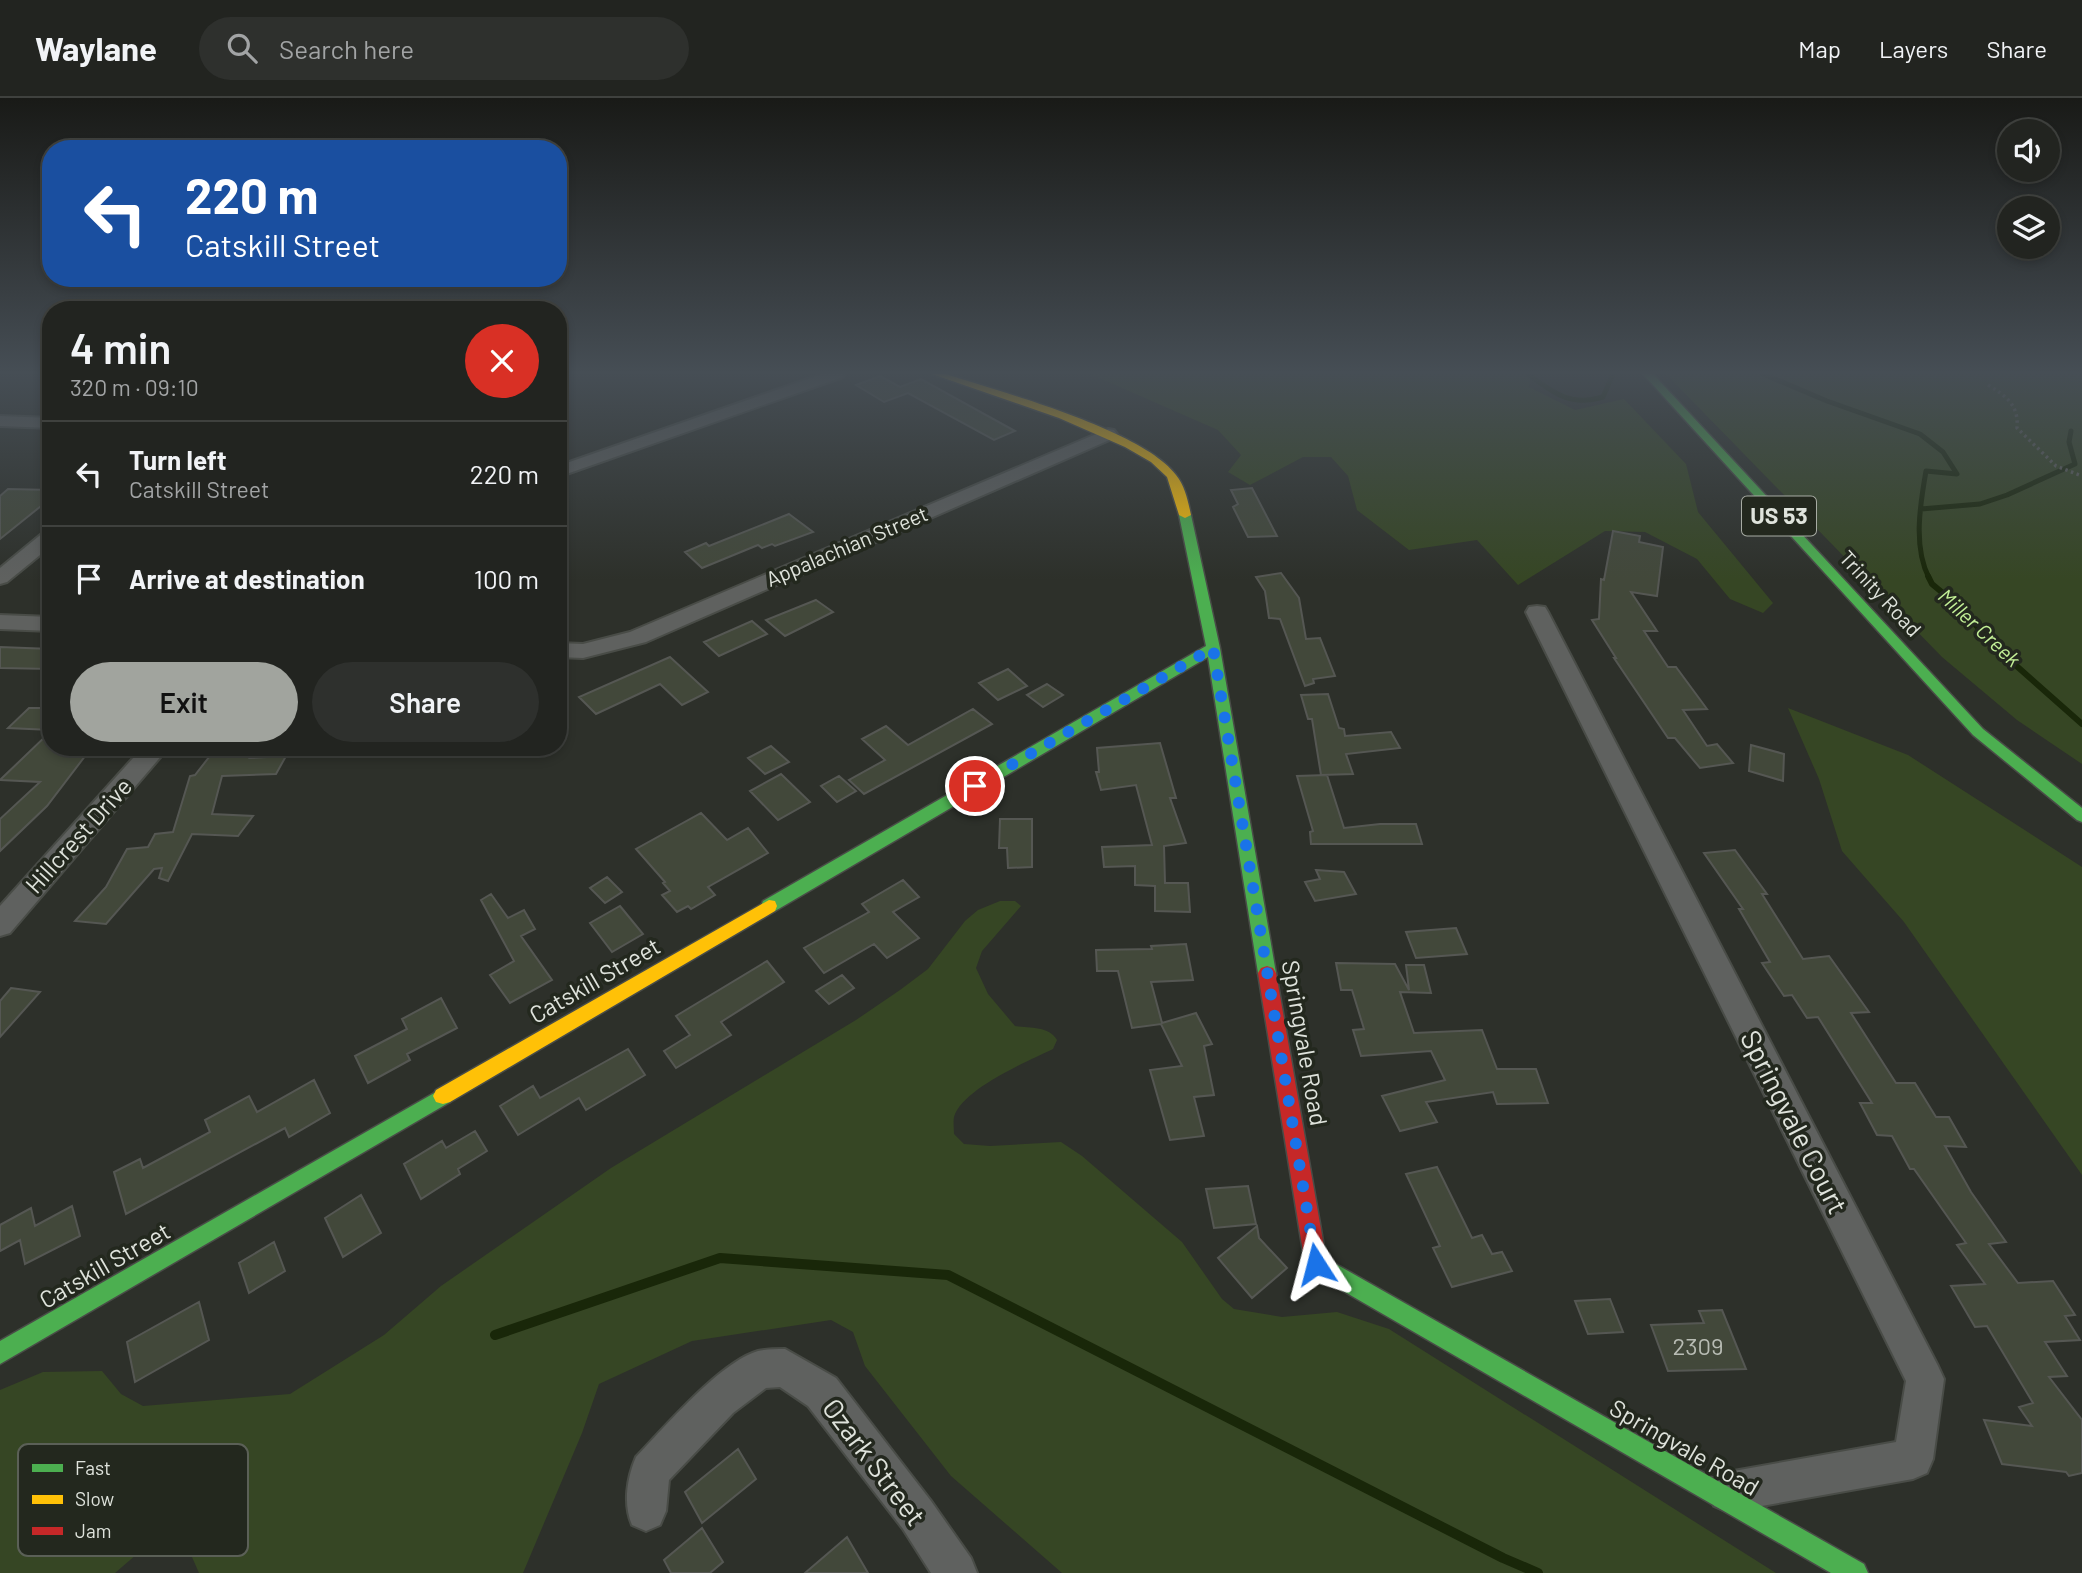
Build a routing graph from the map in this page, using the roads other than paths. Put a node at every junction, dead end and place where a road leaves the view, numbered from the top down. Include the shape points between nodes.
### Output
1 (641, 443) edge
2 (1088, 443) edge
3 (1125, 443) edge
4 (1712, 443) edge
5 (567, 469) edge
6 (42, 543) edge
7 (0, 578) edge
8 (1536, 612) dead end
9 (0, 622) edge
10 (42, 624) edge
11 (1213, 648) junction
12 (567, 650) edge
13 (1910, 657) junction
14 (1979, 710) dead end
15 (150, 756) edge
16 (2082, 816) edge
17 (0, 925) edge
18 (0, 1353) edge
19 (1715, 1495) junction
20 (646, 1511) dead end
21 (956, 1573) edge
22 (1855, 1573) edge

1 - 5 street
2 - 12 street, Appalachian Street via 638,637 583,651
3 - 11 main road, Springvale Road via 1153,458 1170,474 1181,494
4 - 13 main road, Trinity Road / US 53
6 - 7 street
8 - 19 street, Springvale Court via 1925,1379 1913,1459
9 - 10 street
11 - 18 main road, Catskill Street
11 - 19 main road, Springvale Road via 1316,1264
13 - 14 main road, Trinity Road / US 53
13 - 16 main road, Trinity Road / US 53 via 1978,732
15 - 17 street, Hillcrest Drive
19 - 22 main road, Springvale Road
20 - 21 street, Ozark Street via 650,1471 719,1399 760,1369 785,1368 822,1392

